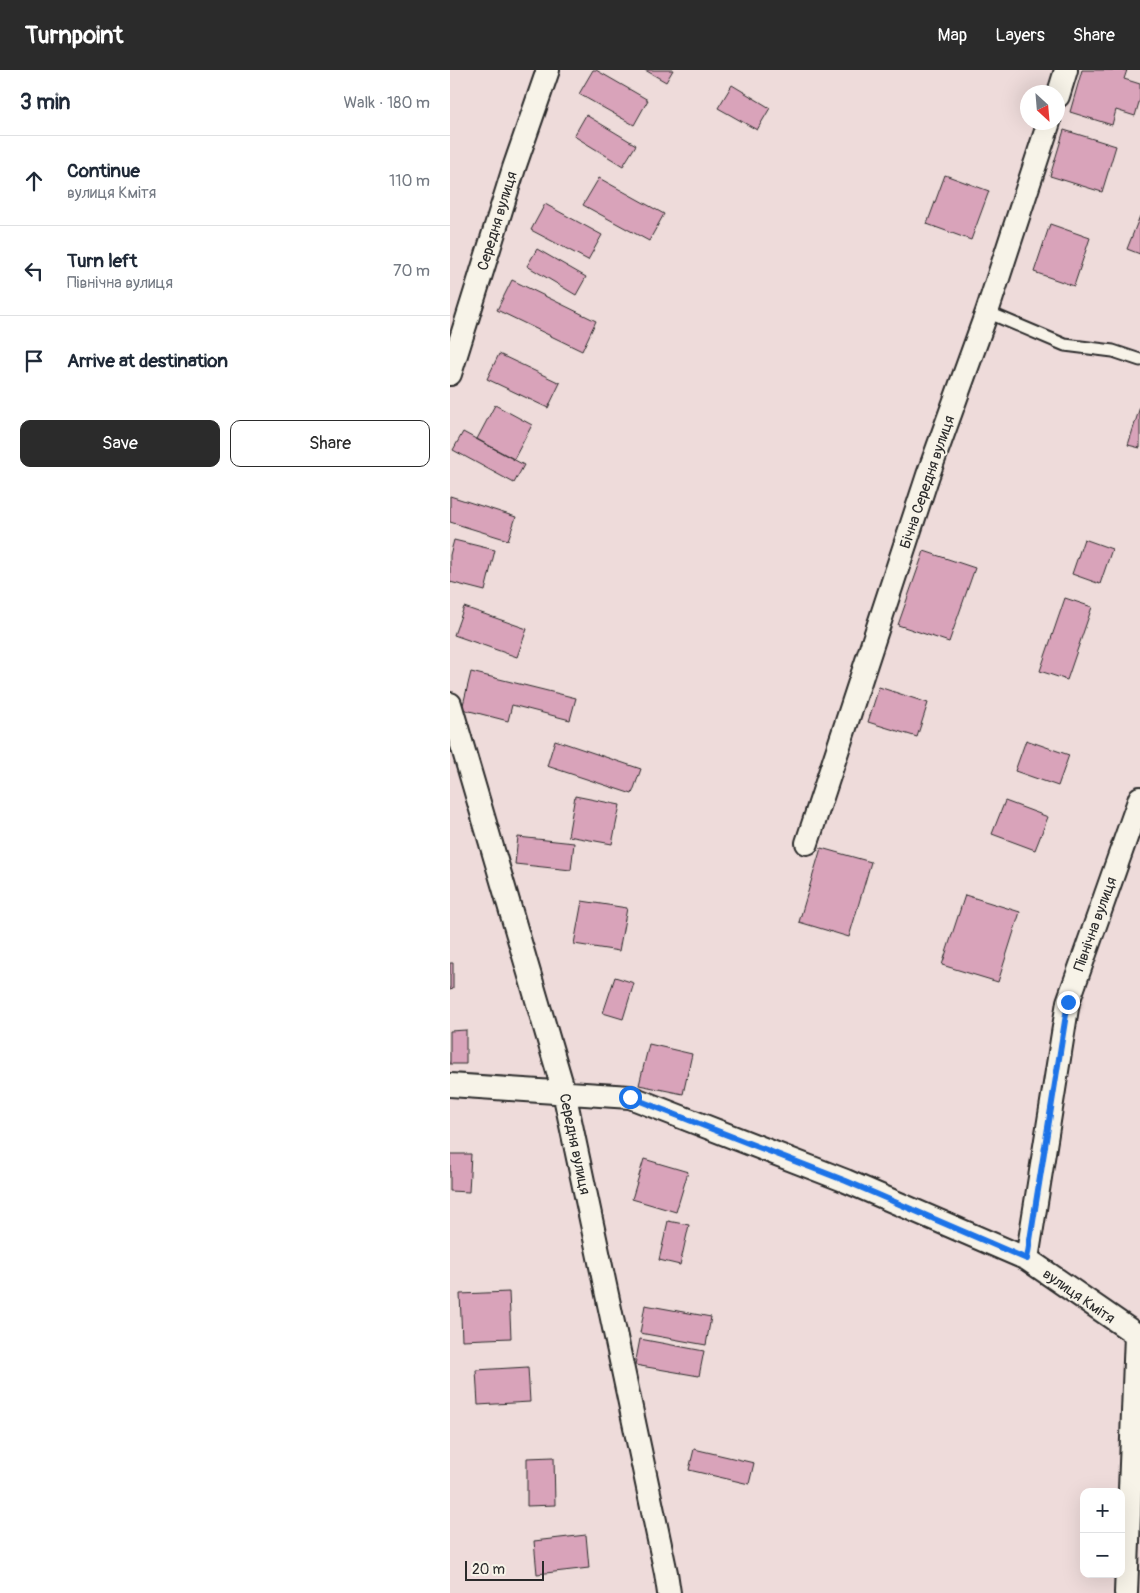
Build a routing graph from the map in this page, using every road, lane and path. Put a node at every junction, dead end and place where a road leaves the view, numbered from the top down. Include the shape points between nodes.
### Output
1 (548, 70) edge
2 (1066, 70) edge
3 (1061, 85) edge
4 (1046, 130) edge
5 (987, 312) junction
6 (1140, 360) edge
7 (450, 374) edge
8 (450, 704) edge
9 (1140, 798) edge
10 (807, 843) dead end
11 (450, 1085) edge
12 (564, 1092) junction
13 (1027, 1259) junction
14 (1138, 1336) edge
15 (668, 1593) edge
16 (1126, 1593) edge

1 - 7 street, Середня вулиця
2 - 3 street
4 - 5 street, Бічна Середня вулиця
5 - 6 lane via 1065,345 1112,351
5 - 10 street, Бічна Середня вулиця via 928,475
8 - 12 street, Середня вулиця
9 - 13 street, Північна вулиця via 1068,1002
11 - 12 street, вулиця Кмітя
12 - 13 street, вулиця Кмітя via 630,1097 846,1181
12 - 15 street, Середня вулиця
13 - 14 street, вулиця Кмітя
14 - 16 street

